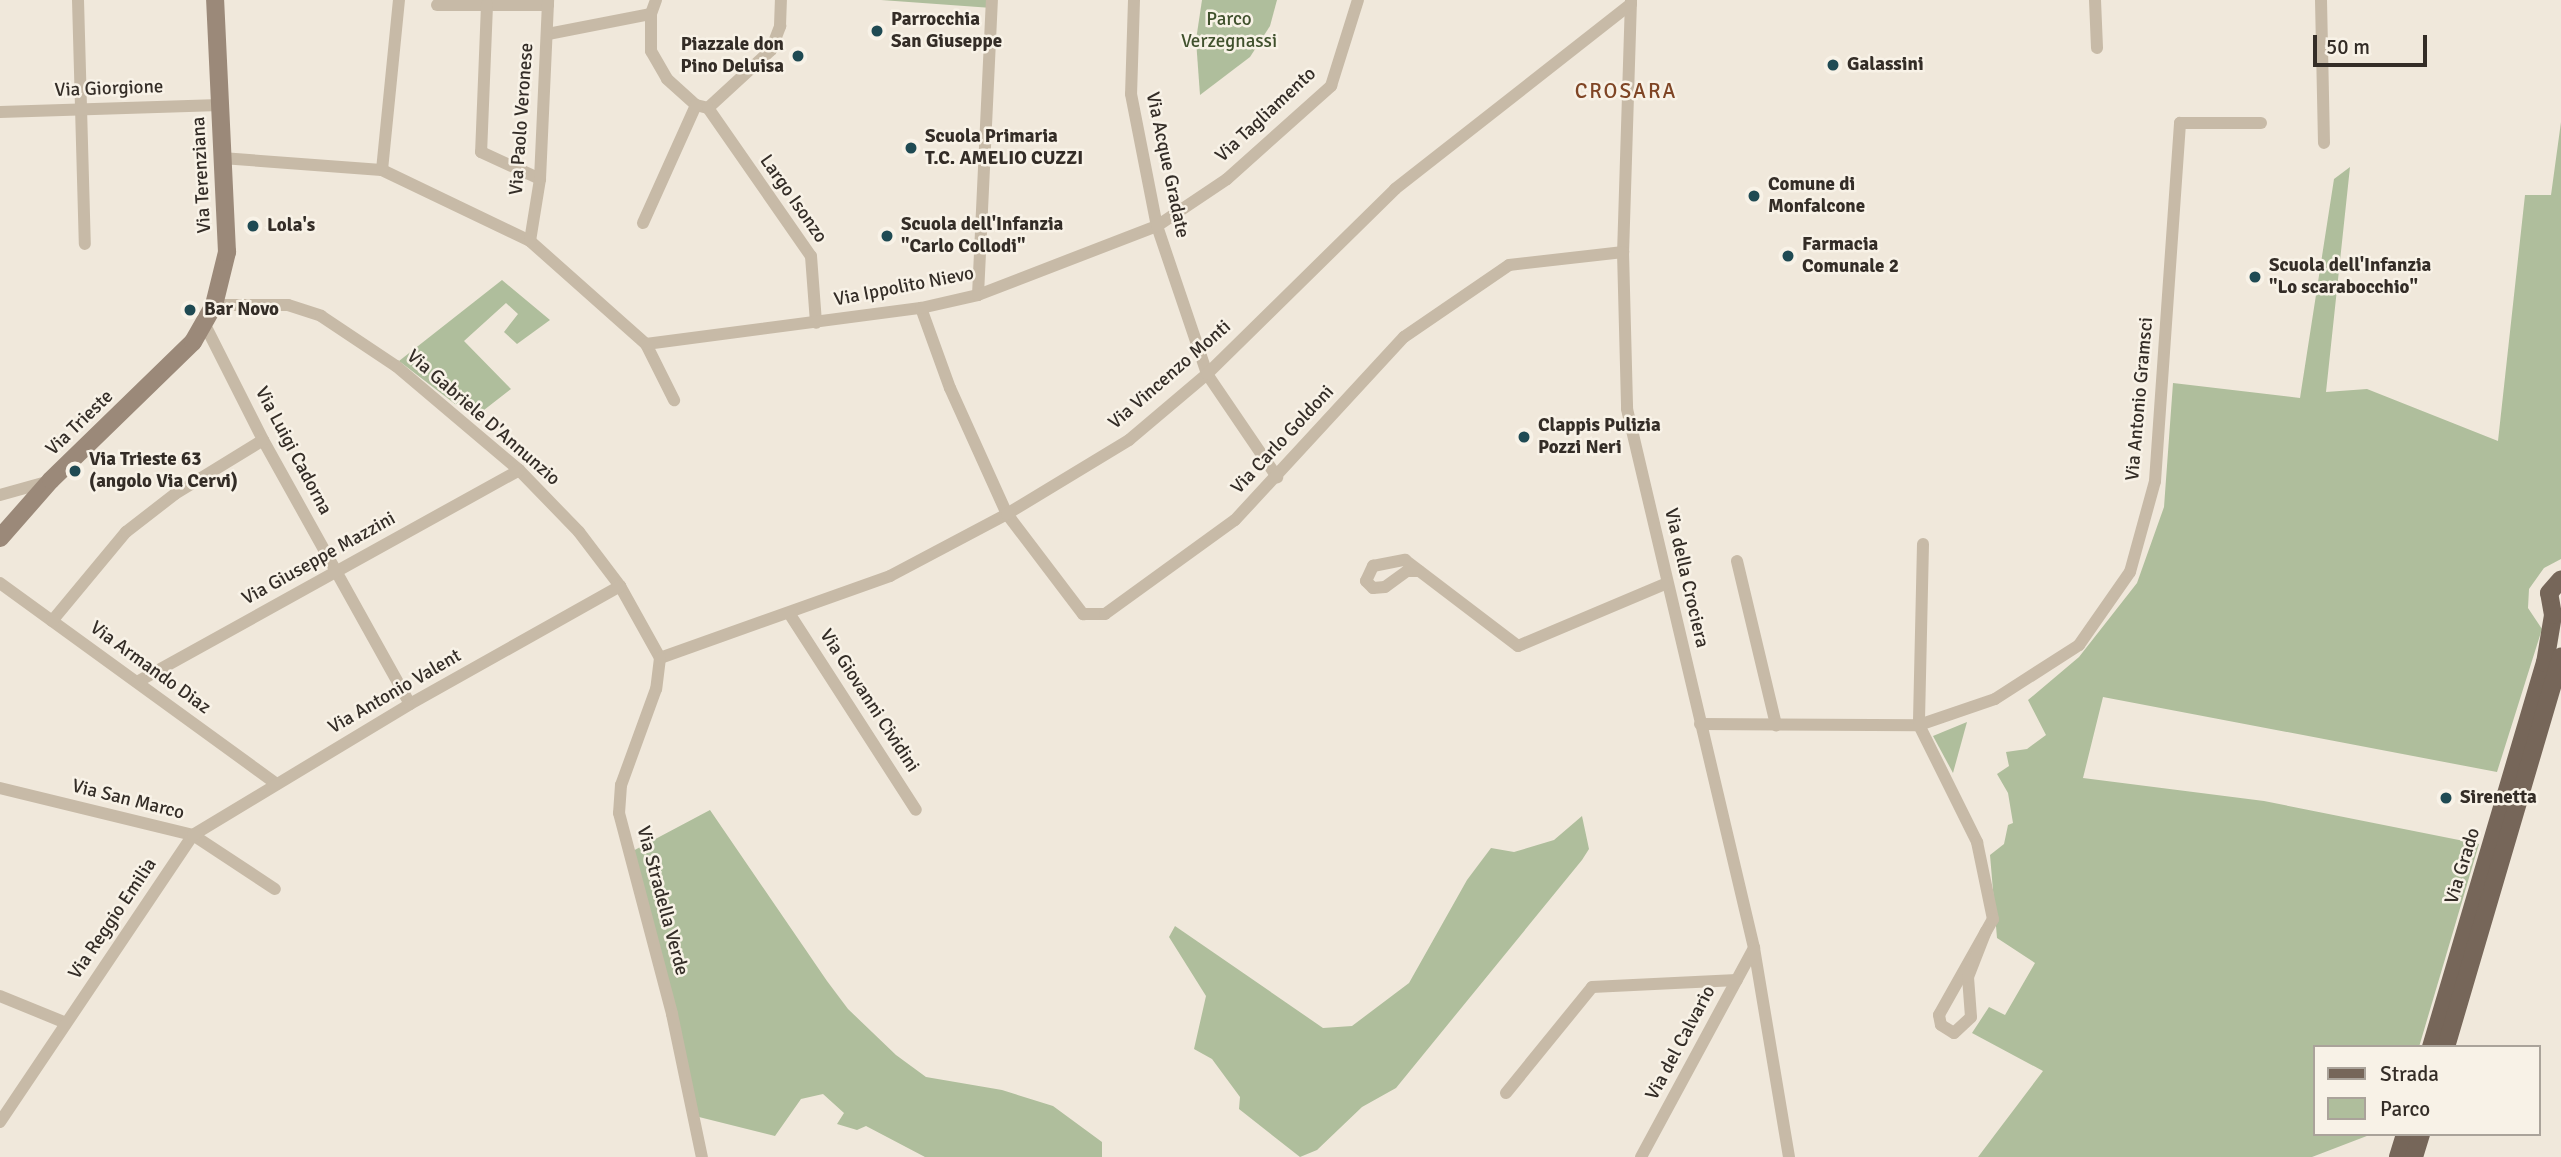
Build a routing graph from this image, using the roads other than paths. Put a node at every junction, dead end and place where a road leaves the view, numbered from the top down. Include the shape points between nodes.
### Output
1 (78, 0) edge
2 (215, 0) edge
3 (398, 0) edge
4 (656, 0) edge
5 (781, 0) edge
6 (992, 0) edge
7 (1134, 0) edge
8 (1358, 0) edge
9 (2095, 0) edge
10 (2321, 0) edge
11 (1631, 2) edge
12 (548, 3) edge
13 (437, 5) dead end
14 (487, 5) junction
15 (651, 14) junction
16 (548, 34) junction
17 (2097, 48) dead end
18 (220, 105) junction
19 (702, 106) junction
20 (80, 109) junction
21 (0, 112) edge
22 (2261, 123) dead end
23 (2324, 143) dead end
24 (222, 158) junction
25 (382, 170) junction
26 (540, 179) junction
27 (643, 223) dead end
28 (1157, 226) junction
29 (530, 240) junction
30 (85, 244) dead end
31 (1623, 251) junction
32 (978, 295) junction
33 (214, 305) junction
34 (921, 308) junction
35 (816, 323) junction
36 (205, 325) junction
37 (193, 342) joint
38 (646, 344) junction
39 (1207, 374) junction
40 (674, 400) dead end
41 (263, 440) junction
42 (519, 470) junction
43 (1277, 477) junction
44 (51, 480) junction
45 (0, 495) edge
46 (1007, 514) junction
47 (0, 538) edge
48 (1923, 544) dead end
49 (1737, 561) dead end
50 (1419, 571) dead end
51 (336, 572) junction
52 (2560, 580) edge
53 (0, 583) edge
54 (1667, 583) junction
55 (620, 586) junction
56 (789, 613) junction
57 (2557, 618) edge
58 (52, 621) junction
59 (2561, 657) edge
60 (660, 659) junction
61 (137, 682) junction
62 (410, 704) junction
63 (1700, 724) junction
64 (1776, 724) junction
65 (1919, 725) junction
66 (277, 784) junction
67 (0, 788) edge
68 (916, 810) dead end
69 (193, 835) junction
70 (275, 889) dead end
71 (1986, 931) junction
72 (1754, 948) junction
73 (1737, 980) junction
74 (0, 996) edge
75 (66, 1023) junction
76 (2432, 1045) edge
77 (2447, 1045) edge
78 (1506, 1093) dead end
79 (0, 1122) edge
80 (2404, 1136) edge
81 (2420, 1136) edge
82 (702, 1157) edge
83 (1642, 1157) edge
84 (1788, 1157) edge
85 (2398, 1157) edge
86 (2414, 1157) edge

1 - 20 street
2 - 18 street, Via Terenziana
3 - 25 street via 394,85
4 - 15 street, Largo Isonzo
5 - 19 street via 780,26 771,50
6 - 32 street
7 - 28 street, Via Acque Gradate via 1131,94
8 - 28 street, Via Tagliamento via 1331,86 1227,179
9 - 17 street
10 - 23 street
11 - 31 street, Via della Crociera
11 - 39 street, Via Vincenzo Monti via 1395,189
12 - 14 street
12 - 16 street, Via Paolo Veronese
13 - 14 street
14 - 26 street via 481,152
15 - 16 street
15 - 19 street, Largo Isonzo via 651,51 667,79
16 - 26 street, Via Paolo Veronese
18 - 20 street, Via Giorgione
18 - 24 street, Via Terenziana
19 - 27 street
19 - 35 street, Largo Isonzo via 811,256
20 - 21 street, Via Giorgione
20 - 30 street
22 - 65 street, Via Antonio Gramsci via 2180,123 2155,481 2130,572 2079,645 1995,699
24 - 25 street
24 - 33 street, Via Terenziana via 227,252
25 - 29 street
26 - 29 street, Via Paolo Veronese
28 - 32 street, Via Ippolito Nievo
28 - 39 street, Via Acque Gradate
29 - 38 street
31 - 43 street, Via Carlo Goldoni via 1509,265 1404,337
31 - 54 street, Via della Crociera via 1627,409
32 - 34 street, Via Ippolito Nievo
33 - 36 street, Via Terenziana
33 - 42 street, Via Gabriele D'Annunzio via 288,305 321,316 396,366
34 - 35 street, Via Ippolito Nievo
34 - 46 street via 950,388
35 - 38 street, Via Ippolito Nievo
36 - 37 street, Via Terenziana
36 - 41 street, Via Luigi Cadorna
37 - 44 street, Via Trieste
38 - 40 street
39 - 43 street, Via Acque Gradate
39 - 46 street, Via Vincenzo Monti via 1129,440
41 - 51 street, Via Luigi Cadorna
41 - 58 street via 175,494 126,532
42 - 51 street, Via Giuseppe Mazzini
42 - 55 street, Via Gabriele D'Annunzio via 579,532
43 - 46 street, Via Carlo Goldoni via 1235,520 1105,614 1083,614
44 - 45 street
44 - 47 street, Via Trieste
46 - 56 street, Via Vincenzo Monti via 890,576
48 - 65 street
49 - 64 street
50 - 54 street via 1518,646
51 - 61 street, Via Giuseppe Mazzini
51 - 62 street, Via Luigi Cadorna
52 - 57 main road, Via Grado via 2548,601
53 - 58 street, Via Armando Diaz
54 - 63 street, Via della Crociera
55 - 60 street, Via Gabriele D'Annunzio
55 - 62 street, Via Antonio Valent
56 - 60 street, Via Vincenzo Monti
56 - 68 street, Via Giovanni Cividini
57 - 76 main road, Via Grado
58 - 61 street, Via Armando Diaz
59 - 77 main road, Via Grado
60 - 82 street, Via Stradella Verde via 656,689 621,785 620,813 672,1014
61 - 66 street, Via Armando Diaz
62 - 66 street, Via Antonio Valent
63 - 64 street, Via Antonio Gramsci
63 - 72 street, Via della Crociera
64 - 65 street, Via Antonio Gramsci
65 - 71 street via 1977,842 1993,919
66 - 69 street, Via Antonio Valent
67 - 69 street, Via San Marco
69 - 70 street, Via San Marco
69 - 75 street, Via Reggio Emilia
71 - 71 street via 1968,977 1971,1017 1954,1033 1941,1026 1939,1015
72 - 73 street, Via del Calvario
72 - 84 street, Via della Crociera
73 - 78 street via 1592,987
73 - 83 street, Via del Calvario
74 - 75 street
75 - 79 street, Via Reggio Emilia
80 - 85 main road
81 - 86 main road

